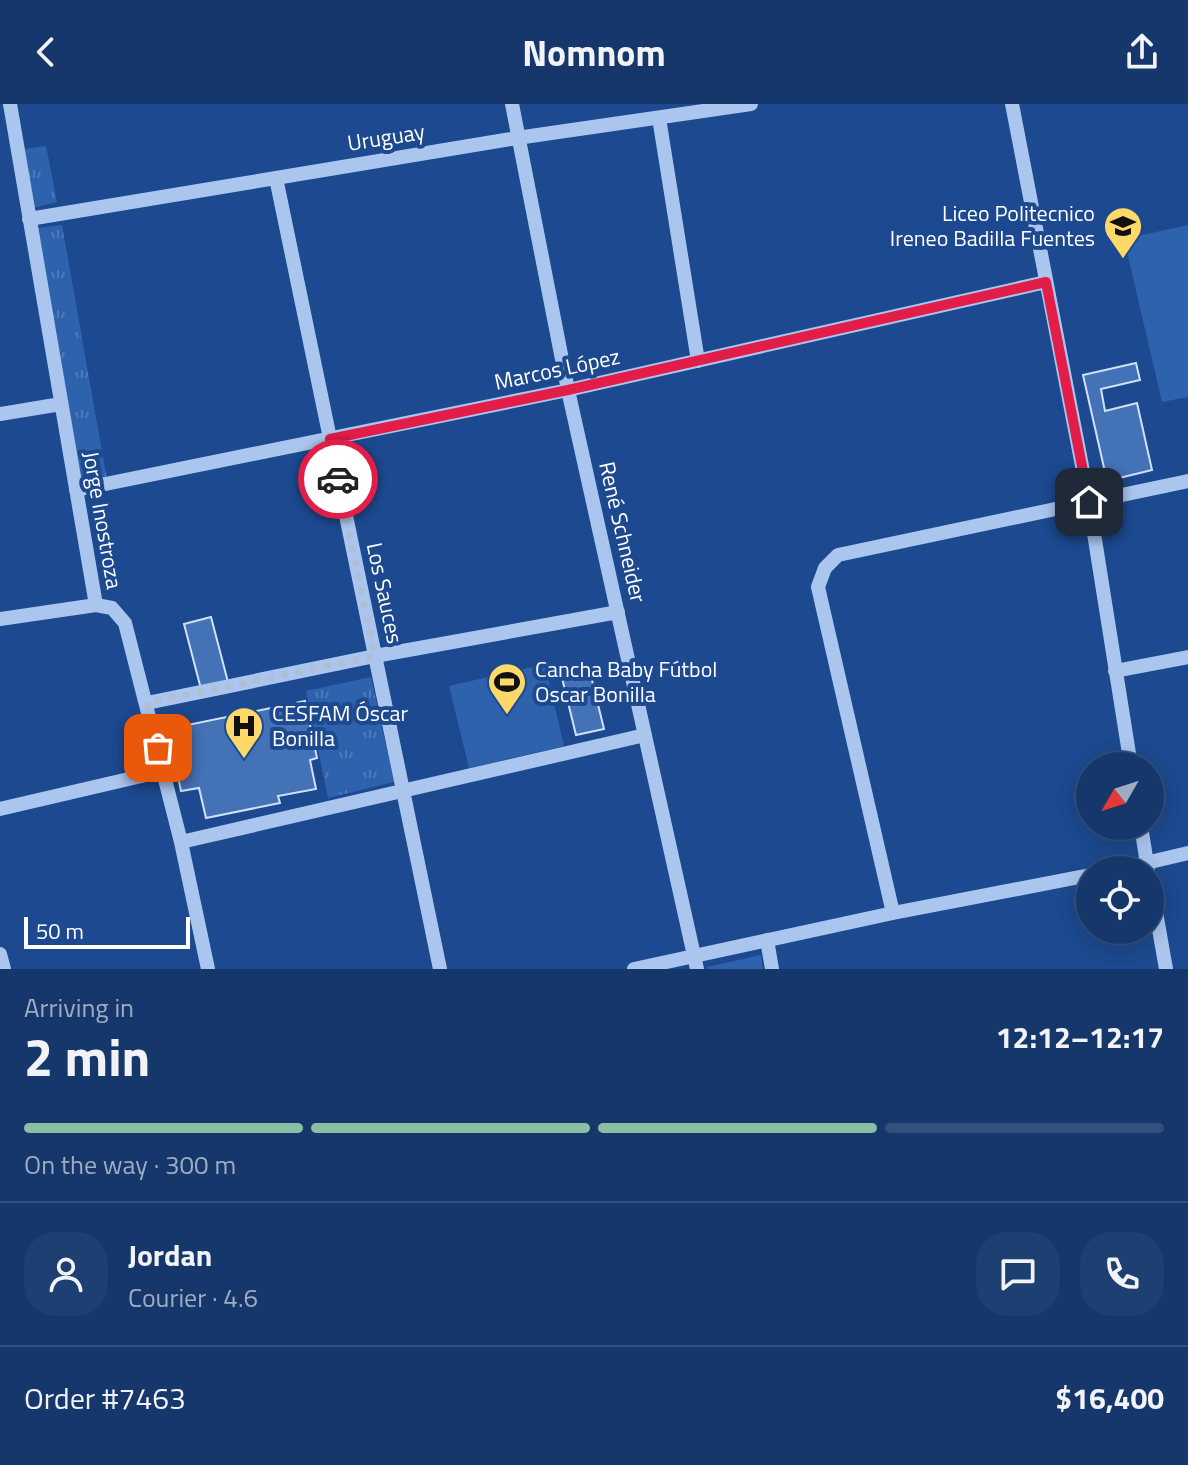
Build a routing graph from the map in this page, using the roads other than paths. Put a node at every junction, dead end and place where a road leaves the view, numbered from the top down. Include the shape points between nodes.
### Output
1 (10, 104) edge
2 (512, 104) edge
3 (751, 104) edge
4 (1012, 104) edge
5 (680, 109) edge
6 (659, 118) junction
7 (517, 138) junction
8 (276, 178) junction
9 (29, 219) junction
10 (1046, 282) junction
11 (698, 361) junction
12 (568, 390) junction
13 (61, 404) junction
14 (0, 414) edge
15 (330, 439) junction
16 (1188, 481) edge
17 (76, 490) junction
18 (1089, 502) junction
19 (96, 605) junction
20 (618, 612) junction
21 (0, 619) edge
22 (375, 656) junction
23 (1188, 657) edge
24 (1115, 671) junction
25 (147, 703) junction
26 (645, 735) junction
27 (1129, 752) edge
28 (163, 771) junction
29 (403, 791) junction
30 (0, 809) edge
31 (181, 842) junction
32 (1188, 853) edge
33 (1164, 864) edge
34 (1076, 878) edge
35 (893, 913) junction
36 (767, 940) junction
37 (1162, 944) edge
38 (0, 954) edge
39 (696, 962) edge
40 (4, 969) edge
41 (208, 969) edge
42 (440, 969) edge
43 (634, 969) edge
44 (772, 969) edge
45 (1166, 969) edge

1 - 9 street, Jorge Inostroza
2 - 7 street, René Schneider
3 - 5 street, Uruguay
4 - 10 street
5 - 6 street, Uruguay
6 - 7 street, Uruguay
6 - 11 street
7 - 8 street, Uruguay
7 - 12 street, René Schneider
8 - 9 street, Uruguay
8 - 15 street, Los Sauces
9 - 13 street, Jorge Inostroza
10 - 11 street, Marcos López
10 - 18 street
11 - 12 street, Marcos López
12 - 15 street, Marcos López
12 - 20 street, René Schneider
13 - 14 street
13 - 17 street, Jorge Inostroza
15 - 17 street, Marcos López
15 - 22 street, Los Sauces
16 - 18 street
17 - 19 street, Jorge Inostroza
18 - 24 street
18 - 35 street via 838,555 825,568 818,587
19 - 21 street
19 - 25 street, Jorge Inostroza via 112,608 125,623
20 - 22 street
20 - 26 street, René Schneider
22 - 25 street
22 - 29 street, Los Sauces
23 - 24 street
24 - 27 street
25 - 28 street, Jorge Inostroza
26 - 29 street
26 - 39 street, René Schneider
28 - 30 street
28 - 31 street, Jorge Inostroza
29 - 31 street
29 - 42 street, Los Sauces
31 - 41 street, Jorge Inostroza
32 - 33 street
34 - 35 street
35 - 36 street
36 - 39 street
36 - 44 street
37 - 45 street
38 - 40 street
39 - 43 street

